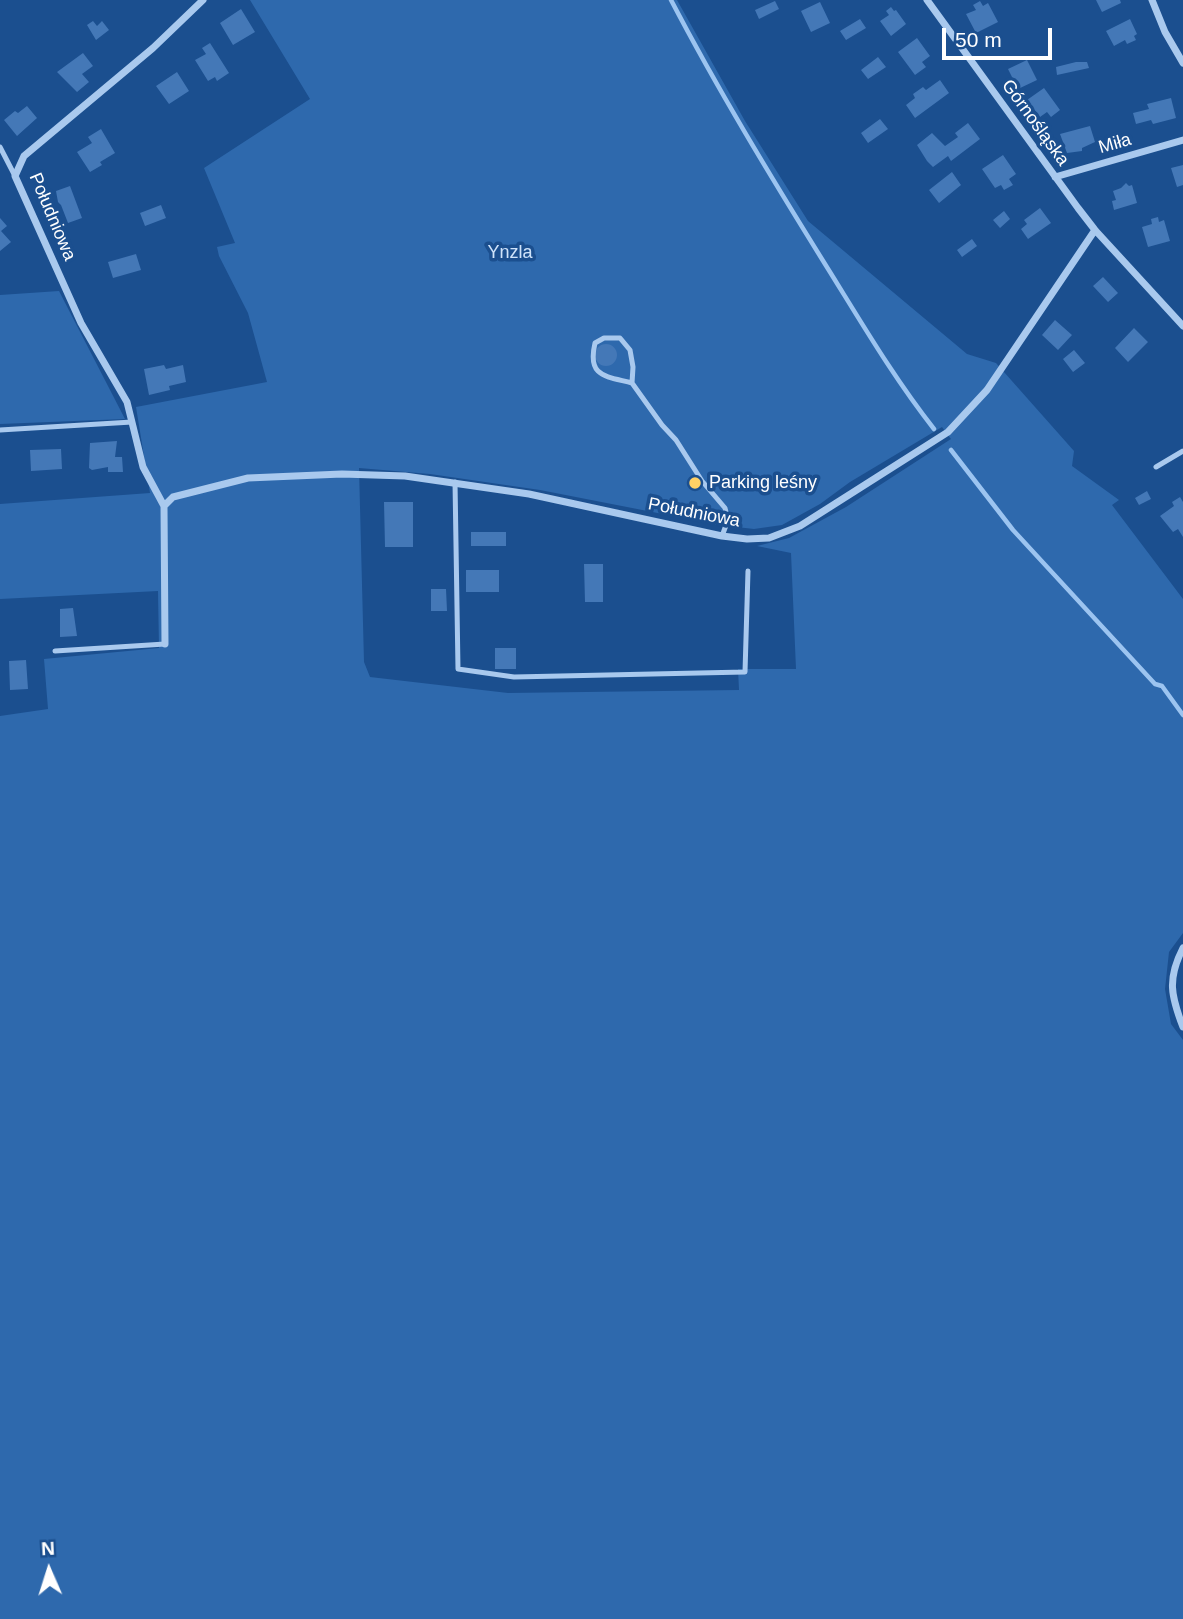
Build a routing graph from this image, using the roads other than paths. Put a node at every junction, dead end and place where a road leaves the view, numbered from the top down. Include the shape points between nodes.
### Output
1 (203, 0) edge
2 (1152, 0) edge
3 (931, 1) edge
4 (1183, 63) edge
5 (1183, 140) edge
6 (0, 147) edge
7 (15, 176) junction
8 (1055, 177) junction
9 (1095, 230) junction
10 (1183, 326) edge
11 (632, 383) junction
12 (132, 422) junction
13 (0, 430) edge
14 (1183, 451) edge
15 (1156, 467) dead end
16 (456, 482) junction
17 (164, 506) junction
18 (722, 536) junction
19 (748, 571) dead end
20 (165, 644) joint
21 (55, 651) dead end
22 (1183, 948) edge
23 (1183, 1027) edge

1 - 7 street, Południowa via 24,156
2 - 4 street
3 - 8 street, Górnośląska
5 - 8 street, Miła
6 - 7 lane
7 - 12 street, Południowa via 81,323 127,402
8 - 9 street, Górnośląska
9 - 10 street, Górnośląska
9 - 18 street, Południowa via 987,390 948,432 800,526 769,538
11 - 11 lane via 630,350 620,338 595,343 593,367
11 - 18 lane via 725,508 728,520
12 - 13 lane
12 - 17 street, Południowa via 143,467
14 - 15 lane
16 - 17 street, Południowa via 342,474 248,478 173,497
16 - 18 street, Południowa
16 - 19 lane via 458,669 514,677 745,672
17 - 20 street, Południowa
20 - 21 lane
22 - 23 street via 1172,982

